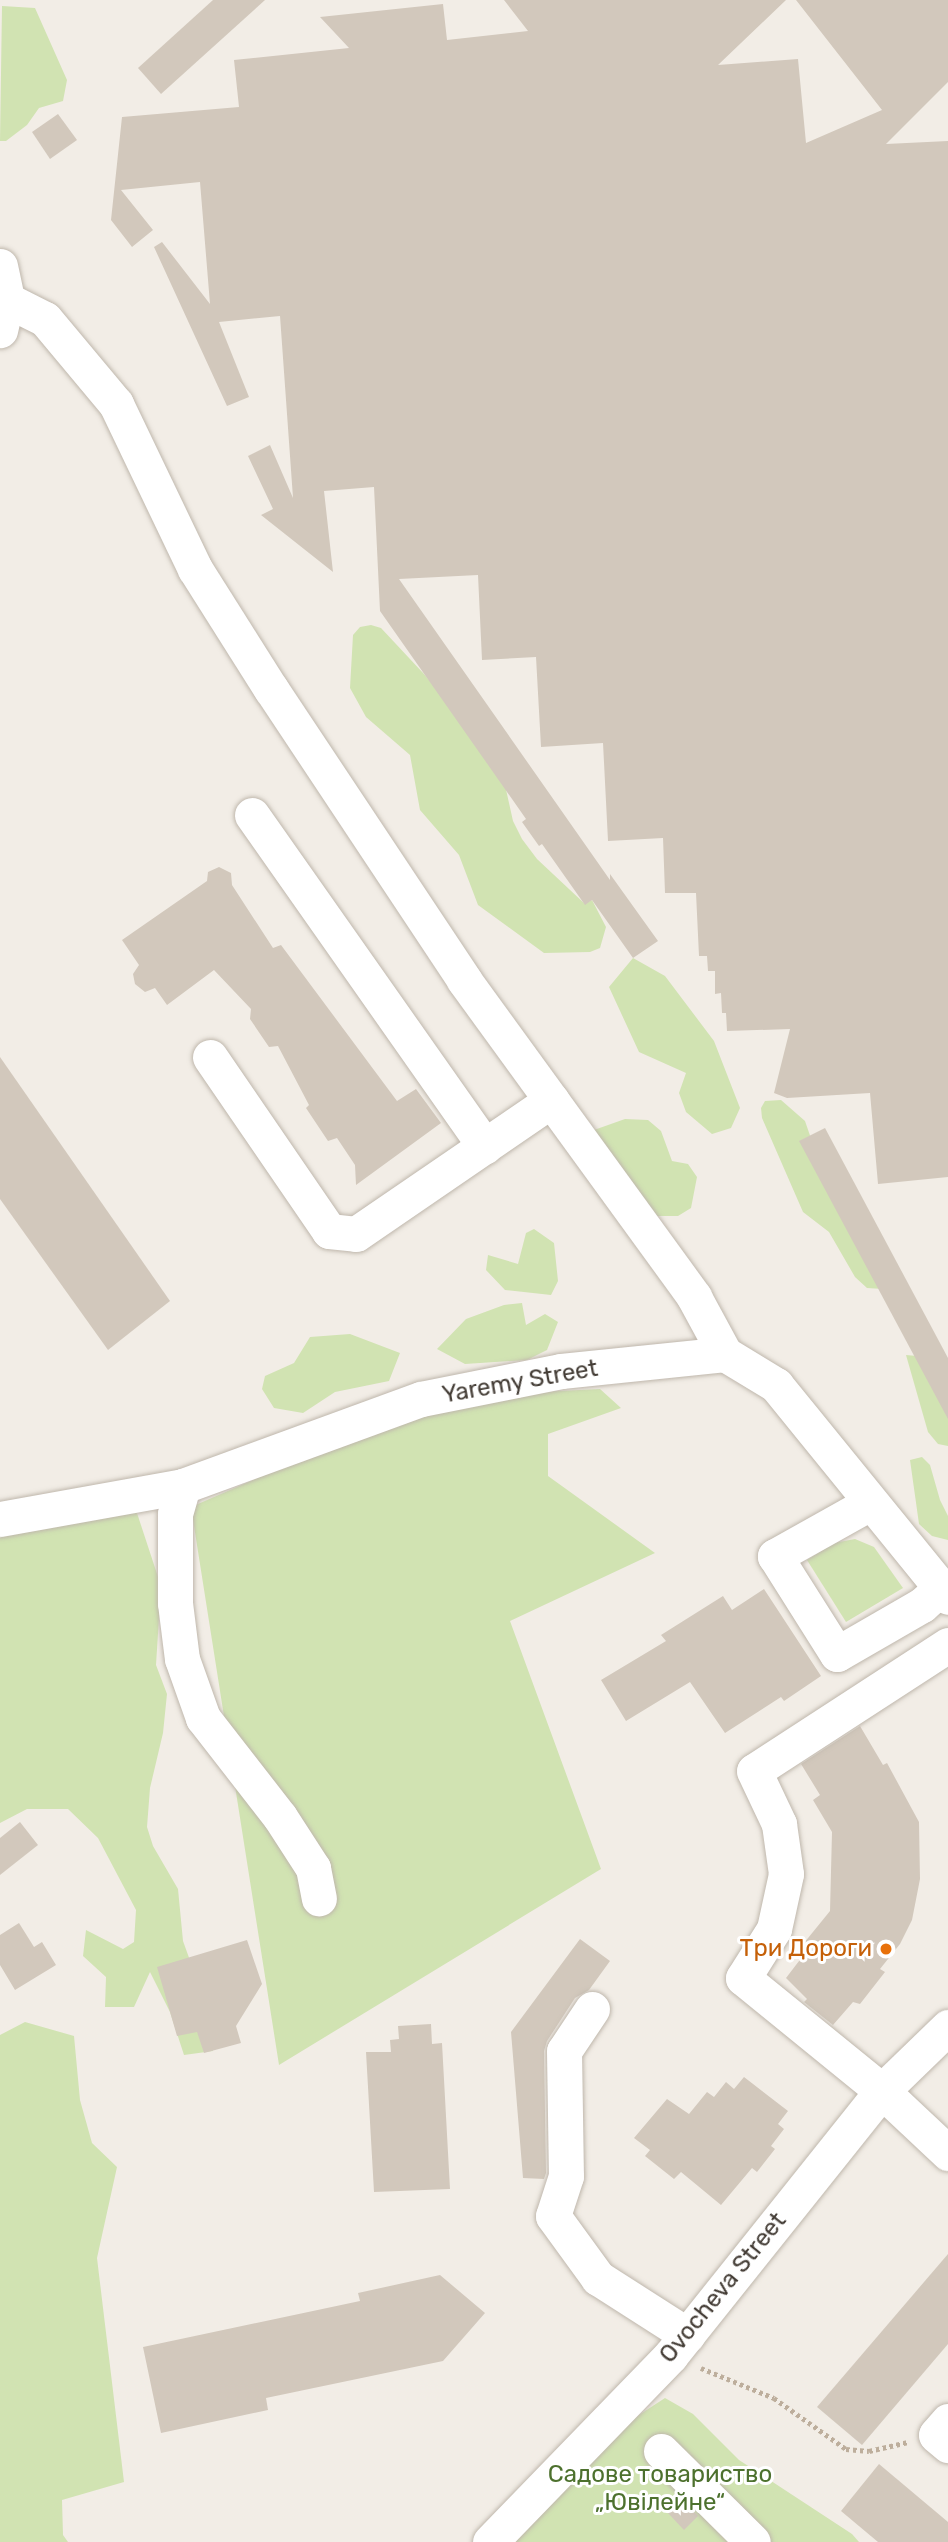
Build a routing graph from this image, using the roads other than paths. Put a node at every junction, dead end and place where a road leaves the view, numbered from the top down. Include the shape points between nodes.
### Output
1 (0, 266) edge
2 (3, 315) edge
3 (253, 815) dead end
4 (210, 1057) dead end
5 (552, 1100) junction
6 (485, 1146) junction
7 (725, 1354) junction
8 (183, 1486) junction
9 (870, 1503) junction
10 (0, 1519) edge
11 (945, 1593) edge
12 (948, 1645) edge
13 (319, 1898) dead end
14 (592, 2009) dead end
15 (948, 2027) edge
16 (882, 2091) junction
17 (948, 2153) edge
18 (679, 2345) junction
19 (661, 2451) dead end
20 (490, 2542) edge
21 (752, 2542) edge

1 - 2 street
2 - 5 street via 45,319 116,404 195,569 464,980
3 - 6 street
4 - 6 street via 329,1231 356,1234
5 - 6 street
5 - 7 street via 694,1297
7 - 8 street, Yaremy Street via 561,1371 421,1399
7 - 9 street via 776,1385
8 - 10 street, Yaremy Street
8 - 13 street via 175,1514 175,1603 182,1659 203,1718 313,1867
9 - 11 street
9 - 11 street via 775,1556 837,1654
12 - 16 street via 754,1770 779,1824 786,1874 774,1929 743,1978
14 - 18 street via 564,2052 566,2176 553,2216 598,2278
15 - 16 street, Ovocheva Street
16 - 17 street
16 - 18 street, Ovocheva Street
18 - 20 street, Ovocheva Street
19 - 21 street

